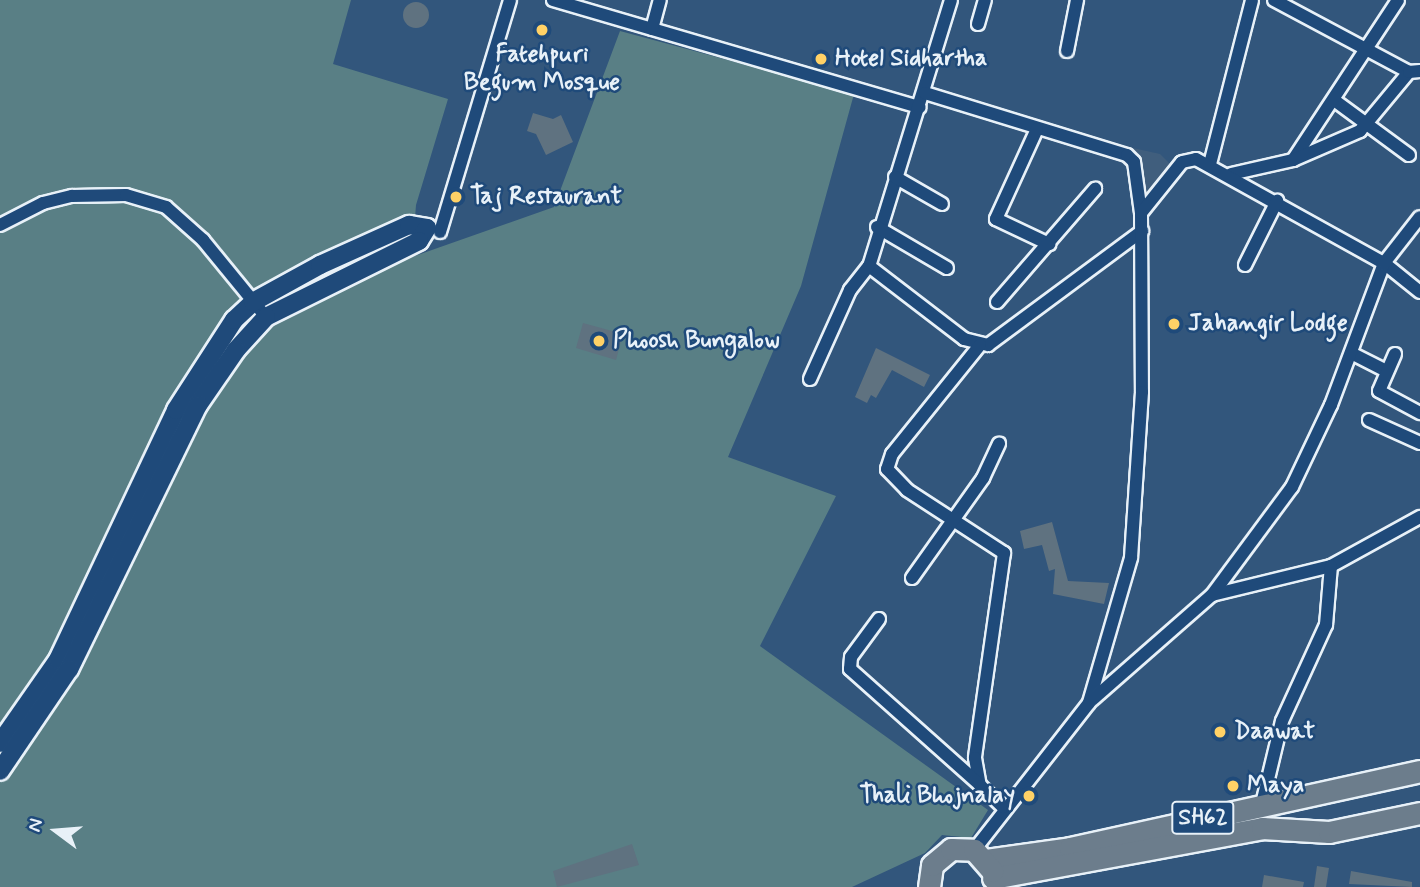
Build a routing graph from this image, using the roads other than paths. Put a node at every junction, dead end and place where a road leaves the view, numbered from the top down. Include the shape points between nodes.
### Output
1 (510, 0) edge
2 (553, 0) edge
3 (660, 0) edge
4 (951, 0) edge
5 (985, 0) edge
6 (1077, 0) edge
7 (1252, 0) edge
8 (1275, 0) edge
9 (1398, 0) edge
10 (978, 24) dead end
11 (652, 29) junction
12 (1366, 46) junction
13 (1067, 51) dead end
14 (1415, 72) edge
15 (925, 93) junction
16 (1334, 100) junction
17 (920, 107) junction
18 (1365, 126) junction
19 (1037, 129) junction
20 (1409, 155) dead end
21 (1293, 160) junction
22 (1210, 164) junction
23 (1231, 174) junction
24 (895, 177) junction
25 (1095, 189) dead end
26 (1277, 201) junction
27 (942, 204) dead end
28 (1141, 213) junction
29 (1420, 217) edge
30 (0, 225) edge
31 (877, 227) junction
32 (440, 232) dead end
33 (1142, 232) junction
34 (1049, 244) junction
35 (1384, 263) junction
36 (1245, 265) dead end
37 (869, 266) junction
38 (947, 268) dead end
39 (1420, 292) edge
40 (253, 302) junction
41 (997, 302) dead end
42 (266, 317) junction
43 (980, 345) junction
44 (1351, 353) junction
45 (1395, 354) dead end
46 (1386, 371) junction
47 (810, 379) dead end
48 (1420, 413) edge
49 (1369, 420) dead end
50 (1420, 443) edge
51 (999, 444) dead end
52 (1420, 517) edge
53 (954, 521) junction
54 (1331, 566) junction
55 (912, 578) dead end
56 (1212, 595) junction
57 (879, 619) dead end
58 (1089, 703) junction
59 (0, 743) edge
60 (0, 771) edge
61 (1420, 771) edge
62 (980, 785) junction
63 (1262, 804) junction
64 (1003, 807) junction
65 (1420, 813) edge
66 (986, 869) edge
67 (929, 887) edge

1 - 32 street
2 - 11 street
3 - 11 street
4 - 15 street
5 - 10 street
6 - 13 street
7 - 22 street
8 - 12 street
9 - 12 street
11 - 17 street
12 - 14 street
12 - 16 street
14 - 18 street
15 - 17 street
15 - 19 street
16 - 18 street
16 - 21 street
17 - 24 street
18 - 20 street
18 - 21 street
19 - 28 street via 1132,158
19 - 34 street via 996,219
21 - 23 street
22 - 23 street
22 - 28 street via 1191,158 1182,162
23 - 26 street
24 - 27 street
24 - 31 street
25 - 34 street
26 - 35 street
26 - 36 street
28 - 33 street
29 - 35 street
30 - 40 street via 43,203 72,196 140,198 182,218
31 - 37 street
31 - 38 street
33 - 43 street via 1019,326
33 - 58 street via 1142,392 1133,542
34 - 41 street
35 - 39 street
35 - 44 street
37 - 43 street via 964,339
37 - 47 street via 850,290
40 - 42 street
40 - 42 street via 409,225 427,228 419,241
40 - 59 street via 234,320 176,410 58,660
42 - 60 street via 198,405 69,669
43 - 53 street via 887,462 890,476
44 - 46 street
44 - 56 street via 1301,473
45 - 46 street
46 - 48 street via 1379,387 1382,396
49 - 50 street
51 - 53 street
52 - 54 street
53 - 55 street
53 - 62 street via 1000,546 1005,560 975,758
54 - 56 street
54 - 63 street via 1326,625 1282,721
56 - 58 street
57 - 62 street via 851,657 850,669
58 - 64 street
61 - 63 main road, SH62
62 - 64 street
63 - 66 main road, SH62
64 - 66 street
65 - 66 main road, SH62 via 1329,832 1262,828
66 - 67 main road, SH62 via 958,848 938,857

